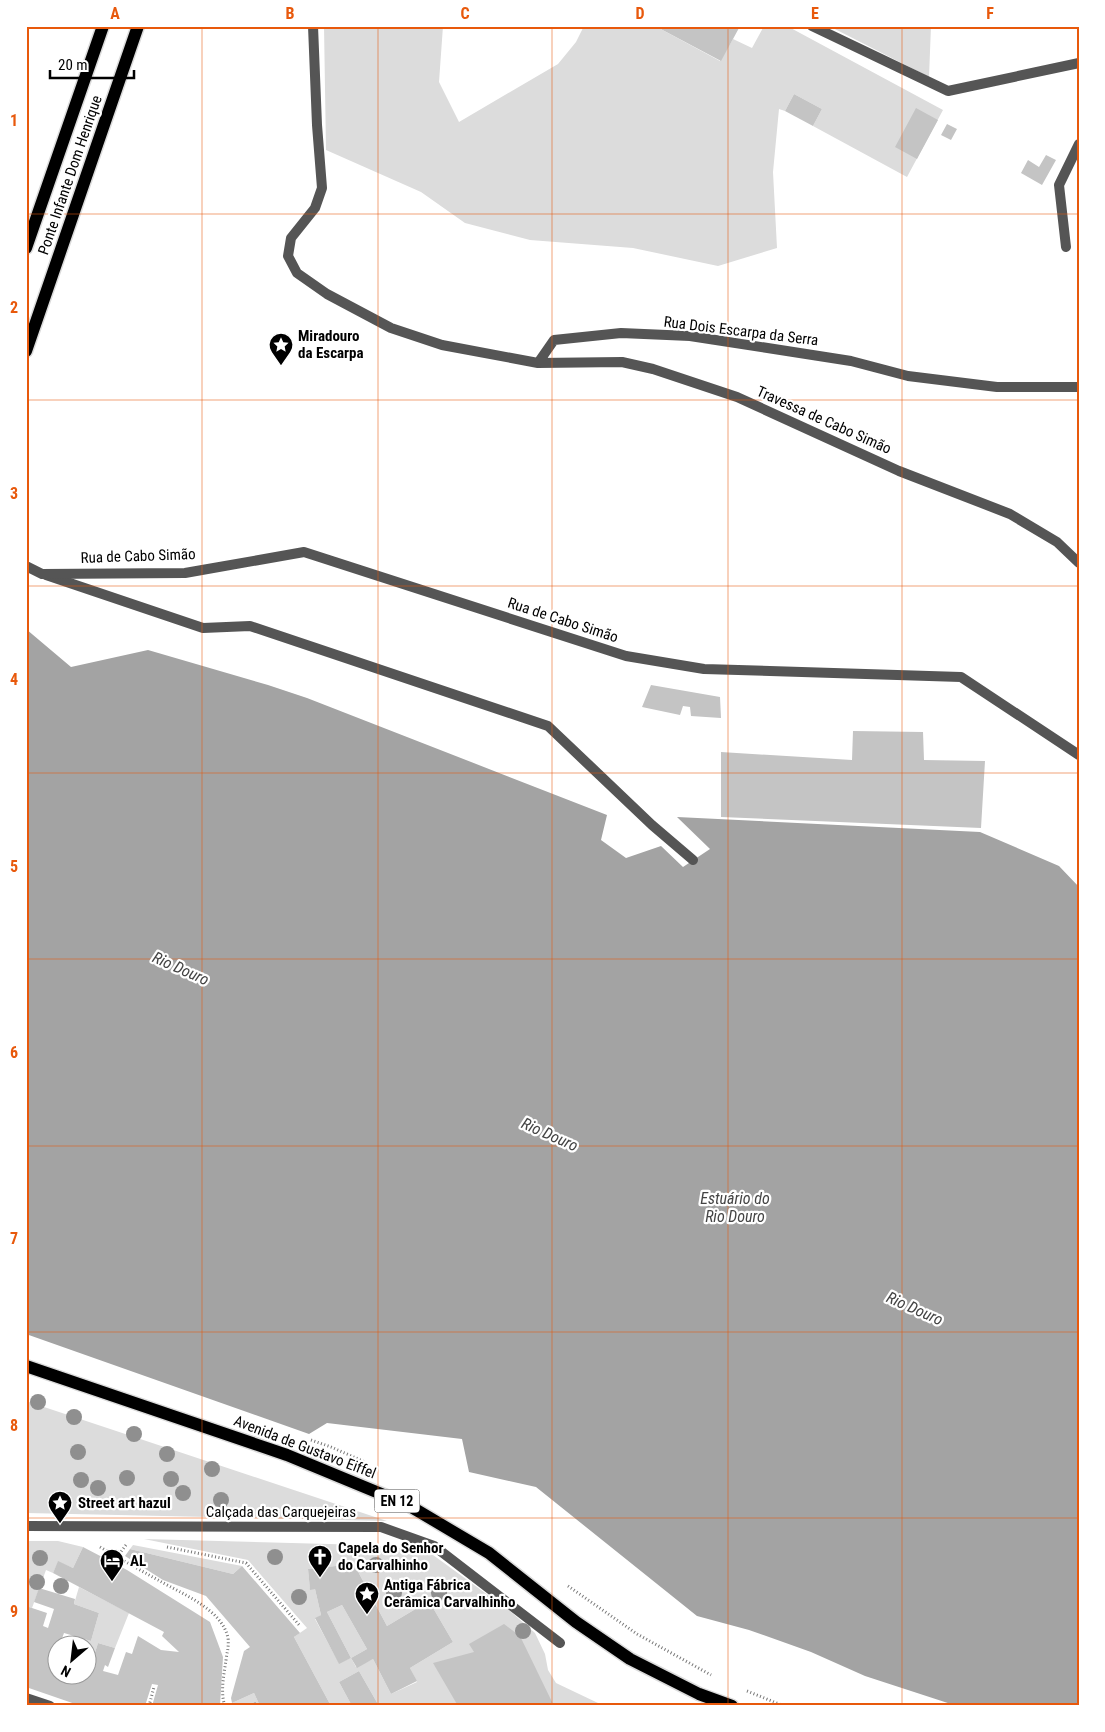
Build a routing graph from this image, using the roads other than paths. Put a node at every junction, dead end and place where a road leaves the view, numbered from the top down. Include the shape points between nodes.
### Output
1 (103, 26) edge
2 (313, 26) edge
3 (812, 26) edge
4 (136, 32) edge
5 (1079, 63) edge
6 (1079, 144) edge
7 (1066, 247) dead end
8 (26, 248) edge
9 (26, 351) edge
10 (538, 363) junction
11 (1079, 387) edge
12 (1079, 563) edge
13 (26, 566) edge
14 (42, 574) junction
15 (1079, 756) edge
16 (693, 860) dead end
17 (26, 1366) edge
18 (26, 1526) edge
19 (560, 1643) dead end
20 (26, 1698) edge
21 (50, 1706) edge
22 (732, 1706) edge

1 - 8 main road, Ponte Infante Dom Henrique
2 - 10 street via 322,188 315,208 291,238 288,256 298,273 327,294 390,328 442,345
3 - 5 street via 948,91
4 - 9 main road, Ponte Infante Dom Henrique
6 - 7 street via 1059,185
10 - 11 street, Rua Dois Escarpa da Serra via 554,340 621,333 680,336 851,361 908,376 997,387
10 - 12 street, Travessa de Cabo Simão via 622,362 653,368 737,397 899,471 1010,514 1057,542
13 - 14 street, Rua de Cabo Simão
14 - 15 street, Rua de Cabo Simão via 185,573 304,552 626,656 704,669 961,677
14 - 16 street via 203,628 250,626 548,726
17 - 22 main road, Avenida de Gustavo Eiffel / EN 12 via 287,1455 408,1505 490,1553 576,1622 630,1660 699,1694
18 - 19 street, Calçada das Carquejeiras via 381,1527 434,1546
20 - 21 street

